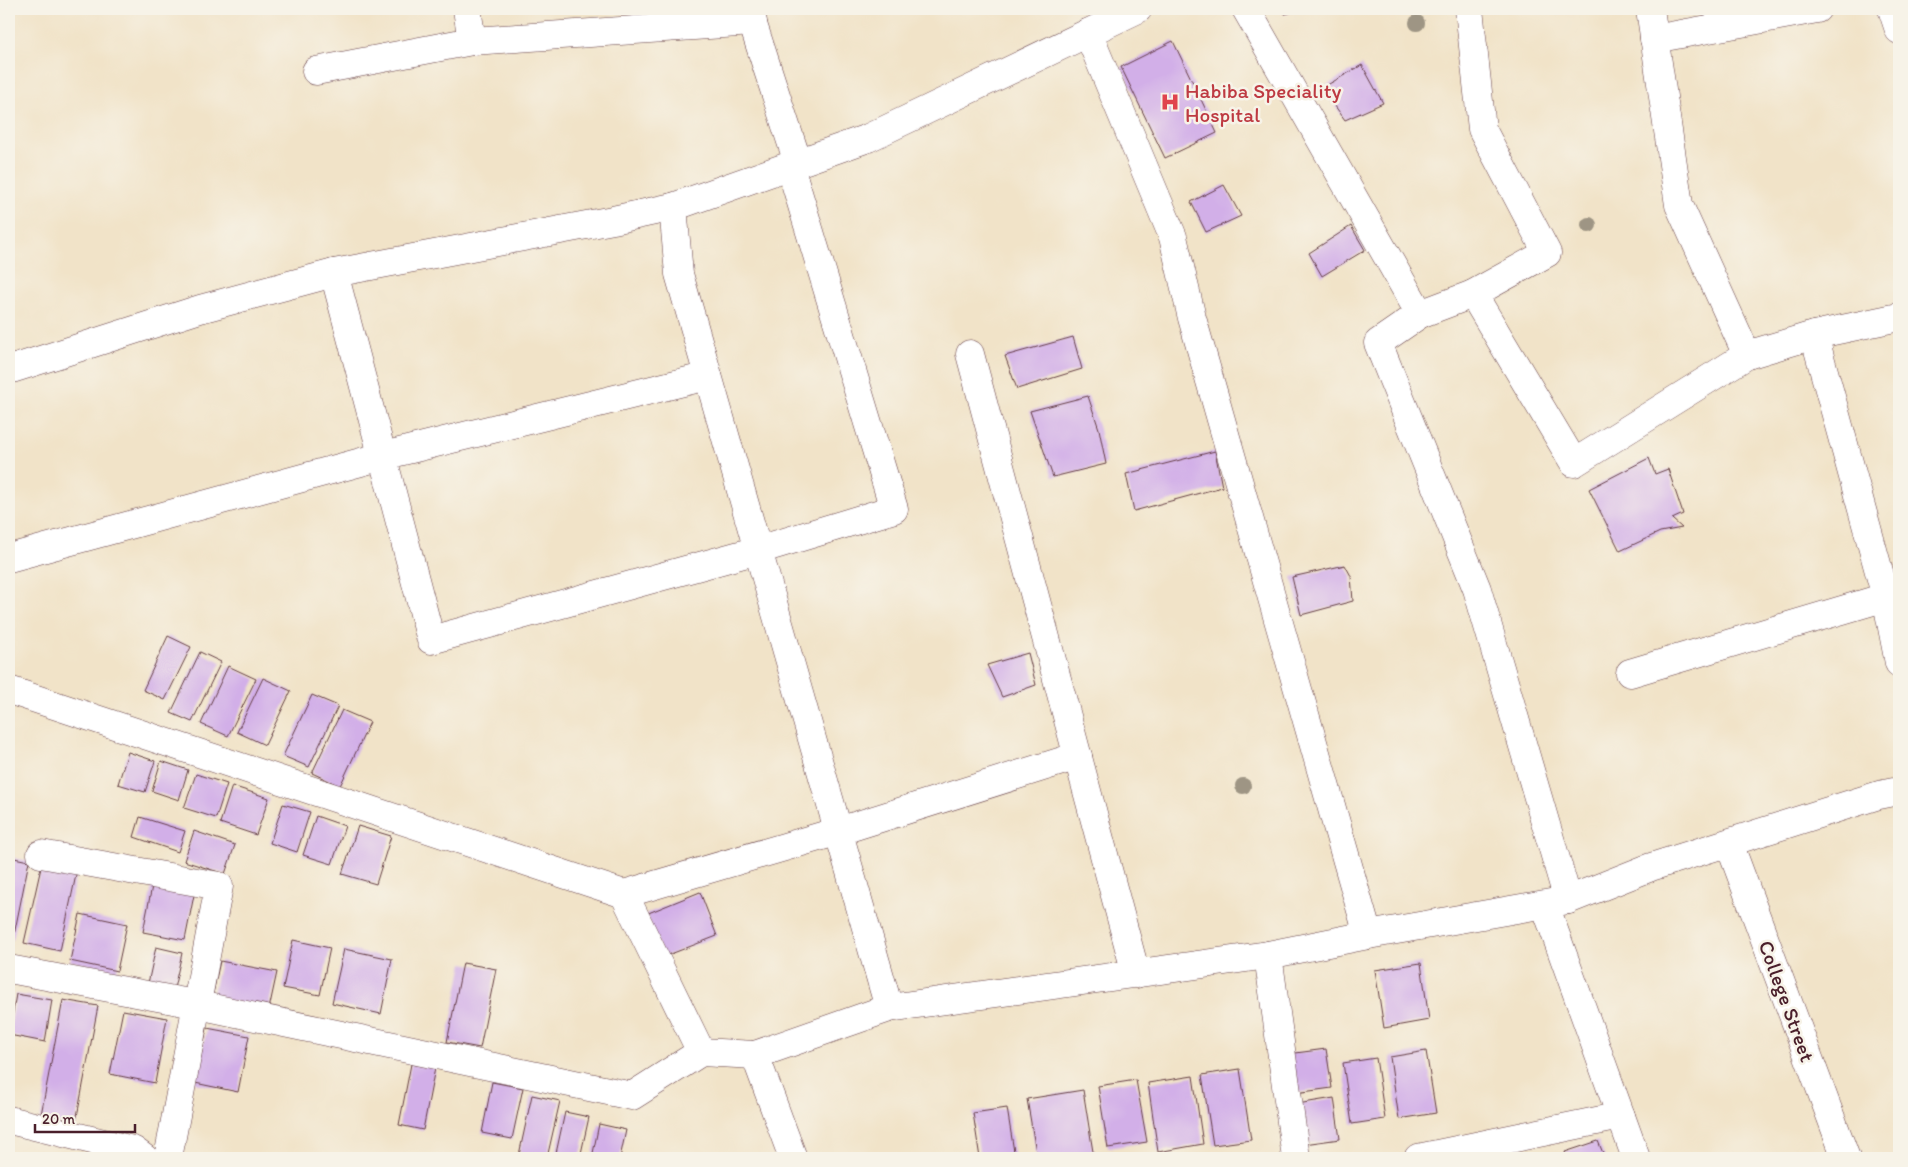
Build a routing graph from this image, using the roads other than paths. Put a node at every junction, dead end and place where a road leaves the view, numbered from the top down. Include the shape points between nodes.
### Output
1 (468, 9) edge
2 (1138, 9) edge
3 (1246, 9) edge
4 (1469, 9) edge
5 (1650, 9) edge
6 (1817, 9) edge
7 (1892, 9) edge
8 (751, 16) edge
9 (1899, 30) edge
10 (1088, 33) junction
11 (1654, 39) junction
12 (472, 41) junction
13 (316, 71) dead end
14 (794, 165) junction
15 (672, 207) junction
16 (334, 272) junction
17 (1473, 294) junction
18 (1420, 314) junction
19 (1899, 317) edge
20 (1814, 335) junction
21 (970, 354) dead end
22 (1747, 355) junction
23 (9, 370) edge
24 (708, 376) junction
25 (383, 456) junction
26 (758, 550) junction
27 (9, 558) edge
28 (1892, 596) edge
29 (1899, 663) edge
30 (1630, 673) dead end
31 (9, 690) edge
32 (1078, 756) junction
33 (1899, 791) edge
34 (839, 831) junction
35 (1729, 843) junction
36 (41, 854) dead end
37 (624, 894) junction
38 (1556, 902) junction
39 (1368, 935) junction
40 (1268, 955) junction
41 (9, 969) edge
42 (1136, 974) junction
43 (197, 1004) junction
44 (890, 1008) junction
45 (701, 1052) junction
46 (754, 1055) junction
47 (1621, 1116) junction
48 (9, 1120) edge
49 (144, 1158) edge
50 (168, 1158) edge
51 (793, 1158) edge
52 (1296, 1158) edge
53 (1418, 1158) edge
54 (1636, 1158) edge
55 (1846, 1158) edge

1 - 12 street
2 - 10 street
3 - 18 street
4 - 17 street via 1482,129 1547,253
5 - 11 street
6 - 11 street
7 - 9 street
8 - 12 street
8 - 14 street
10 - 14 street via 868,138
10 - 39 street via 1173,237 1192,318
11 - 22 street via 1679,205
12 - 13 street
14 - 15 street
14 - 26 street via 894,509
15 - 16 street
15 - 24 street via 679,274
16 - 23 street
16 - 25 street
17 - 18 street
17 - 22 street via 1574,463
18 - 38 street via 1378,343 1477,589
19 - 20 street
20 - 22 street
20 - 28 street
21 - 32 street
24 - 25 street
24 - 26 street
25 - 26 street via 431,640
25 - 27 street
26 - 34 street
28 - 29 street
28 - 30 street
31 - 37 street
32 - 34 street
32 - 42 street
33 - 35 street
34 - 37 street
34 - 44 street
35 - 38 street
35 - 55 street, College Street
36 - 43 street via 219,886
37 - 45 street
38 - 39 street
38 - 47 street
39 - 40 street
40 - 42 street
40 - 52 street
41 - 43 street
42 - 44 street
43 - 45 street via 632,1096
43 - 50 street
44 - 46 street
45 - 46 street
46 - 51 street
47 - 53 street
47 - 54 street
48 - 49 street via 133,1150

